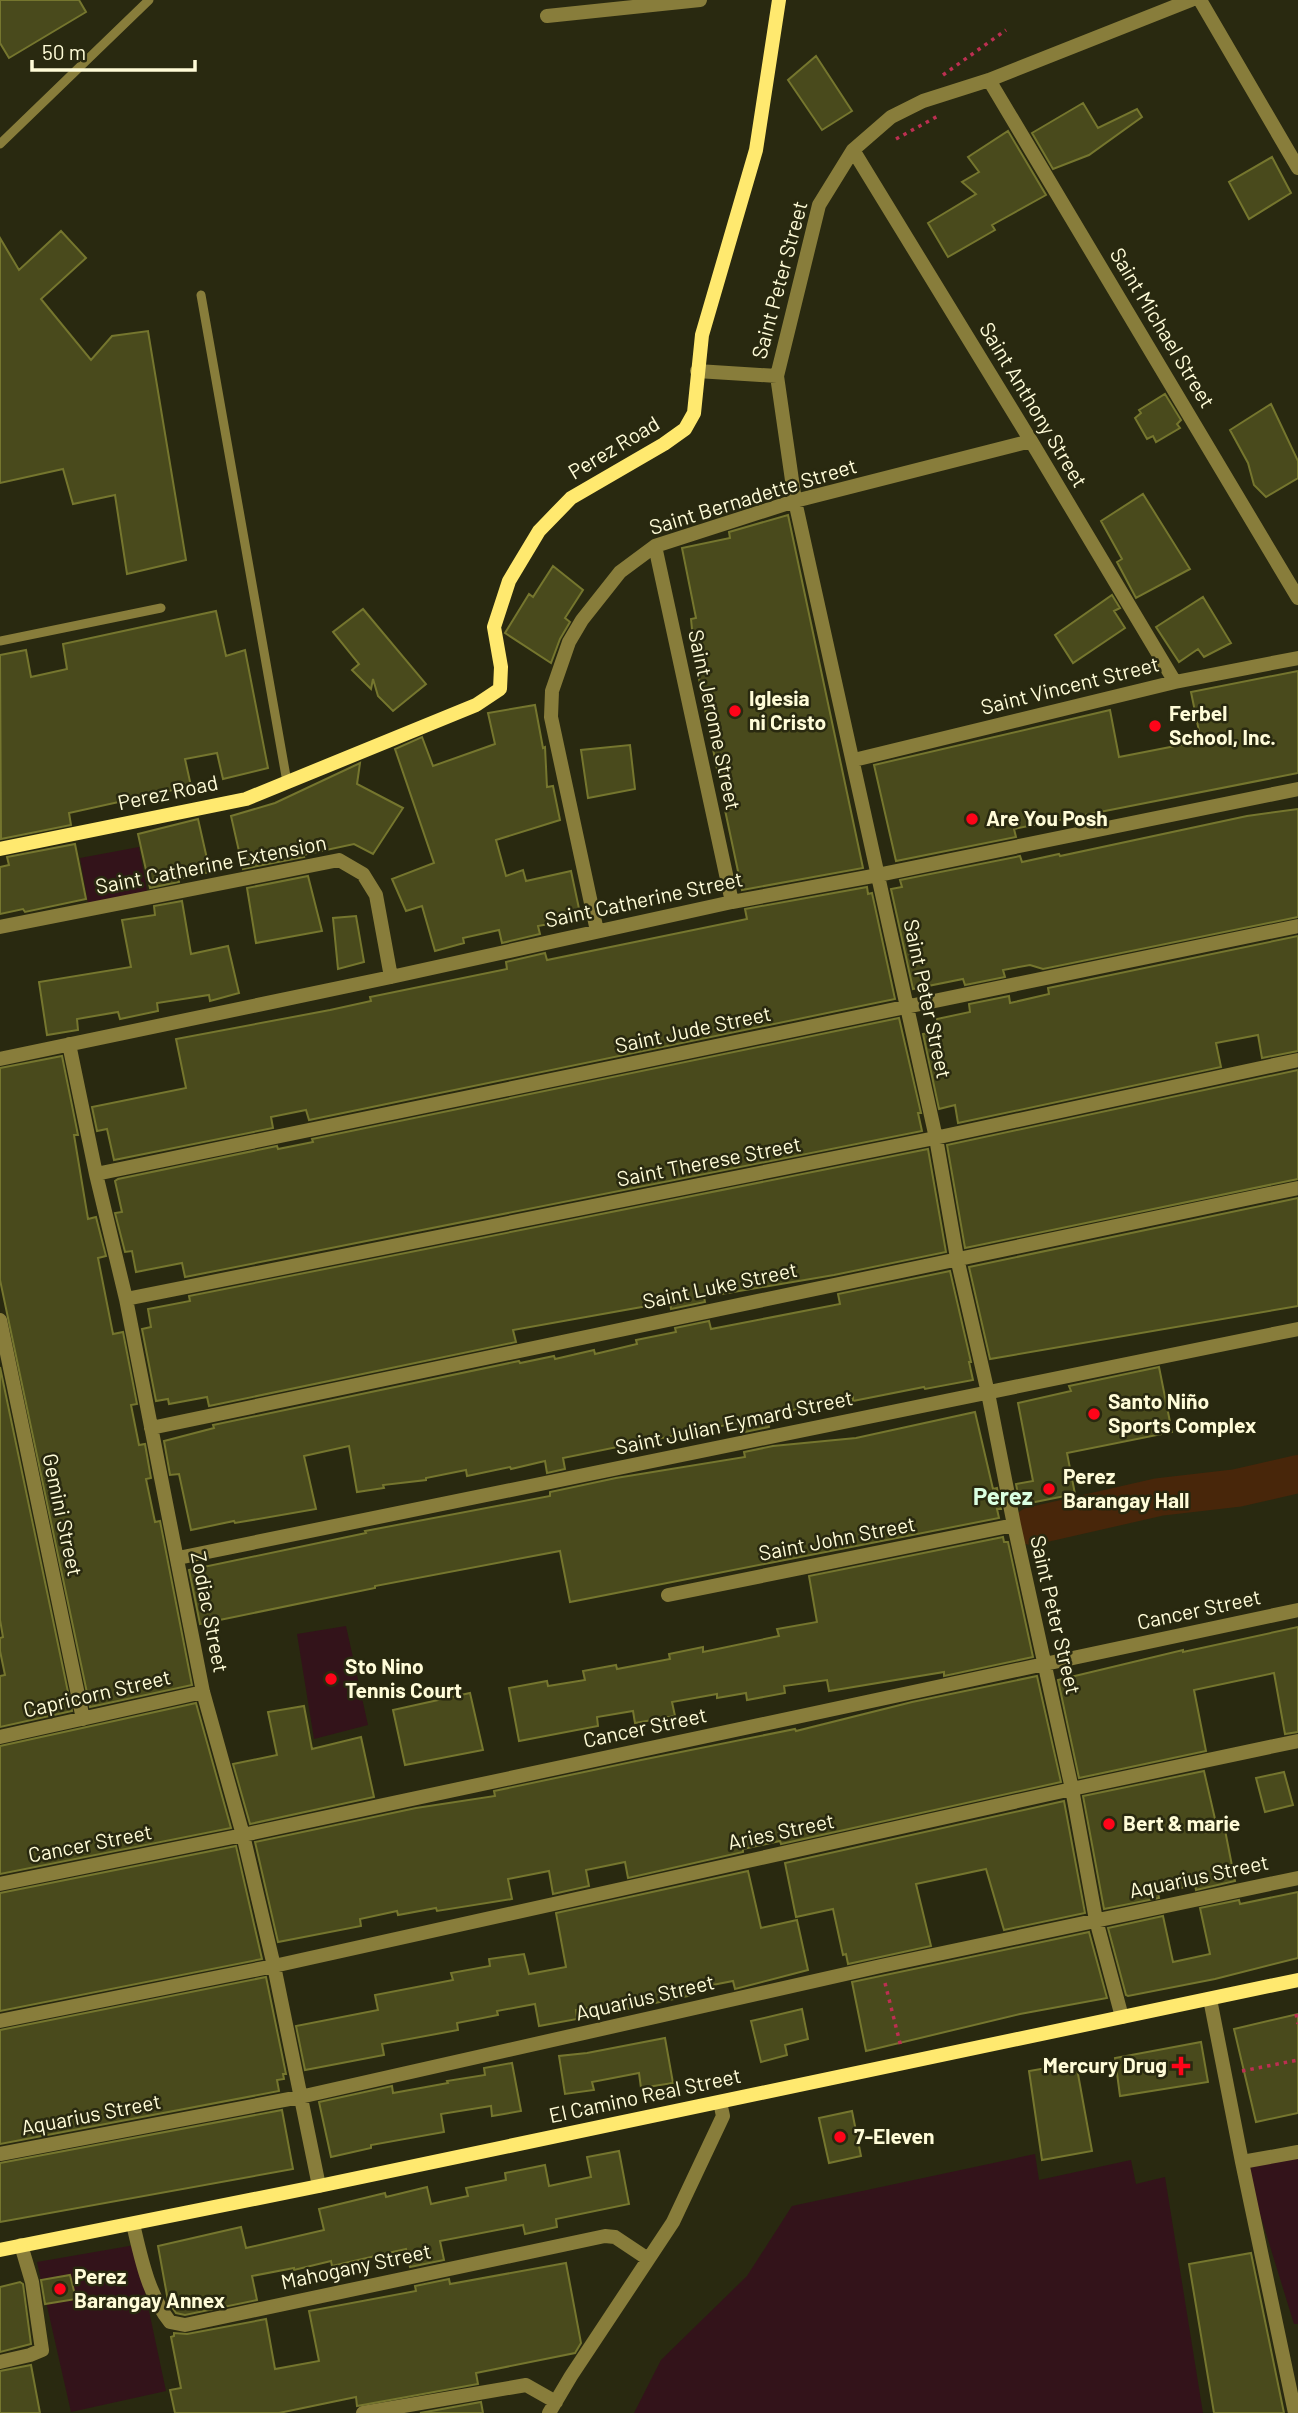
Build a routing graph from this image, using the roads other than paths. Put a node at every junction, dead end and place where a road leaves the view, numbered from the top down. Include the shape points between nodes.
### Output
1 (149, 0) edge
2 (700, 0) edge
3 (779, 0) edge
4 (1191, 0) edge
5 (1200, 0) edge
6 (547, 16) dead end
7 (989, 80) junction
8 (0, 144) edge
9 (853, 150) junction
10 (1298, 168) edge
11 (201, 295) dead end
12 (697, 371) junction
13 (776, 376) junction
14 (1031, 441) junction
15 (795, 501) junction
16 (655, 547) junction
17 (1298, 598) edge
18 (161, 608) dead end
19 (0, 641) edge
20 (1298, 658) edge
21 (1175, 682) junction
22 (854, 760) junction
23 (288, 782) junction
24 (1298, 789) edge
25 (0, 849) edge
26 (879, 875) junction
27 (732, 902) junction
28 (1298, 926) edge
29 (0, 928) edge
30 (597, 931) junction
31 (391, 977) junction
32 (906, 1008) junction
33 (69, 1044) junction
34 (0, 1059) edge
35 (1298, 1060) edge
36 (936, 1138) junction
37 (96, 1174) junction
38 (1298, 1188) edge
39 (957, 1258) junction
40 (126, 1299) junction
41 (0, 1320) edge
42 (1298, 1329) edge
43 (988, 1393) junction
44 (151, 1427) junction
45 (1014, 1525) junction
46 (178, 1558) junction
47 (668, 1595) dead end
48 (1298, 1610) edge
49 (1045, 1664) junction
50 (203, 1692) junction
51 (83, 1719) junction
52 (0, 1737) edge
53 (1298, 1741) edge
54 (1072, 1789) junction
55 (243, 1835) junction
56 (1298, 1878) edge
57 (0, 1884) edge
58 (1096, 1920) junction
59 (274, 1966) junction
60 (1298, 1980) edge
61 (1210, 1999) junction
62 (1122, 2017) junction
63 (0, 2021) edge
64 (300, 2097) junction
65 (720, 2102) junction
66 (1298, 2152) edge
67 (0, 2154) edge
68 (1242, 2162) junction
69 (319, 2186) junction
70 (133, 2224) junction
71 (21, 2245) junction
72 (0, 2250) edge
73 (648, 2259) junction
74 (0, 2362) edge
75 (553, 2408) edge
76 (363, 2413) edge
77 (1295, 2413) edge

1 - 8 lane
2 - 6 street
3 - 12 street, Perez Road via 756,150 702,335
4 - 7 street, Saint Peter Street
5 - 10 street
7 - 9 street, Saint Peter Street via 923,101 891,117
7 - 17 street, Saint Michael Street
9 - 13 street, Saint Peter Street via 819,205
9 - 14 street, Saint Anthony Street
11 - 23 lane
12 - 13 street
12 - 23 street, Perez Road via 694,413 685,429 571,498 539,531 509,581 494,627 500,689 476,705
13 - 15 street, Saint Peter Street
14 - 15 street, Saint Bernadette Street
14 - 21 street, Saint Anthony Street
15 - 16 street, Saint Bernadette Street
15 - 22 street, Saint Peter Street
16 - 27 street, Saint Jerome Street
16 - 30 street, Saint Bernadette Street via 620,572 582,620 552,691 551,718
18 - 19 lane
20 - 21 street, Saint Vincent Street
21 - 22 street, Saint Vincent Street
22 - 26 street, Saint Peter Street
23 - 25 street, Perez Road via 246,799
24 - 26 street, Saint Catherine Street
26 - 27 street, Saint Catherine Street
26 - 32 street, Saint Peter Street
27 - 30 street, Saint Catherine Street
28 - 32 street, Saint Jude Street
29 - 31 street, Saint Catherine Extension via 339,860 363,874 376,895
30 - 31 street, Saint Catherine Street
31 - 33 street, Saint Catherine Street
32 - 36 street, Saint Peter Street
32 - 37 street, Saint Jude Street
33 - 34 street, Saint Catherine Street
33 - 37 street, Zodiac Street
35 - 36 street, Saint Therese Street
36 - 39 street, Saint Peter Street
36 - 40 street, Saint Therese Street
37 - 40 street, Zodiac Street
38 - 39 street, Saint Luke Street
39 - 43 street, Saint Peter Street
39 - 44 street, Saint Luke Street
40 - 44 street, Zodiac Street
41 - 51 street, Gemini Street
42 - 43 street, Saint Julian Eymard Street
43 - 45 street, Saint Peter Street
43 - 46 street, Saint Julian Eymard Street
44 - 46 street, Zodiac Street
45 - 47 street, Saint John Street
45 - 49 street, Saint Peter Street
46 - 50 street, Zodiac Street
48 - 49 street, Cancer Street
49 - 54 street, Saint Peter Street
49 - 55 street, Cancer Street
50 - 51 street, Capricorn Street
50 - 55 street, Zodiac Street
51 - 52 street, Capricorn Street
53 - 54 street, Aries Street
54 - 58 street, Saint Peter Street
54 - 59 street, Aries Street
55 - 57 street, Cancer Street
55 - 59 street, Zodiac Street
56 - 58 street, Aquarius Street
58 - 62 street, Saint Peter Street
58 - 64 street, Aquarius Street
59 - 63 street, Aries Street
59 - 64 street, Zodiac Street
60 - 61 street, El Camino Real Street
61 - 62 street, El Camino Real Street
61 - 68 street
62 - 65 street, El Camino Real Street
64 - 67 street, Aquarius Street
64 - 69 street, Zodiac Street
65 - 69 street, El Camino Real Street
65 - 73 street via 723,2116 673,2222
66 - 68 street
68 - 77 street
69 - 70 street, El Camino Real Street
70 - 71 street, El Camino Real Street
70 - 73 street, Mahogany Street via 142,2264 162,2312 170,2322 185,2325 606,2236
71 - 72 street, El Camino Real Street
71 - 74 street via 32,2282 42,2350
73 - 75 street
75 - 76 street via 526,2385

